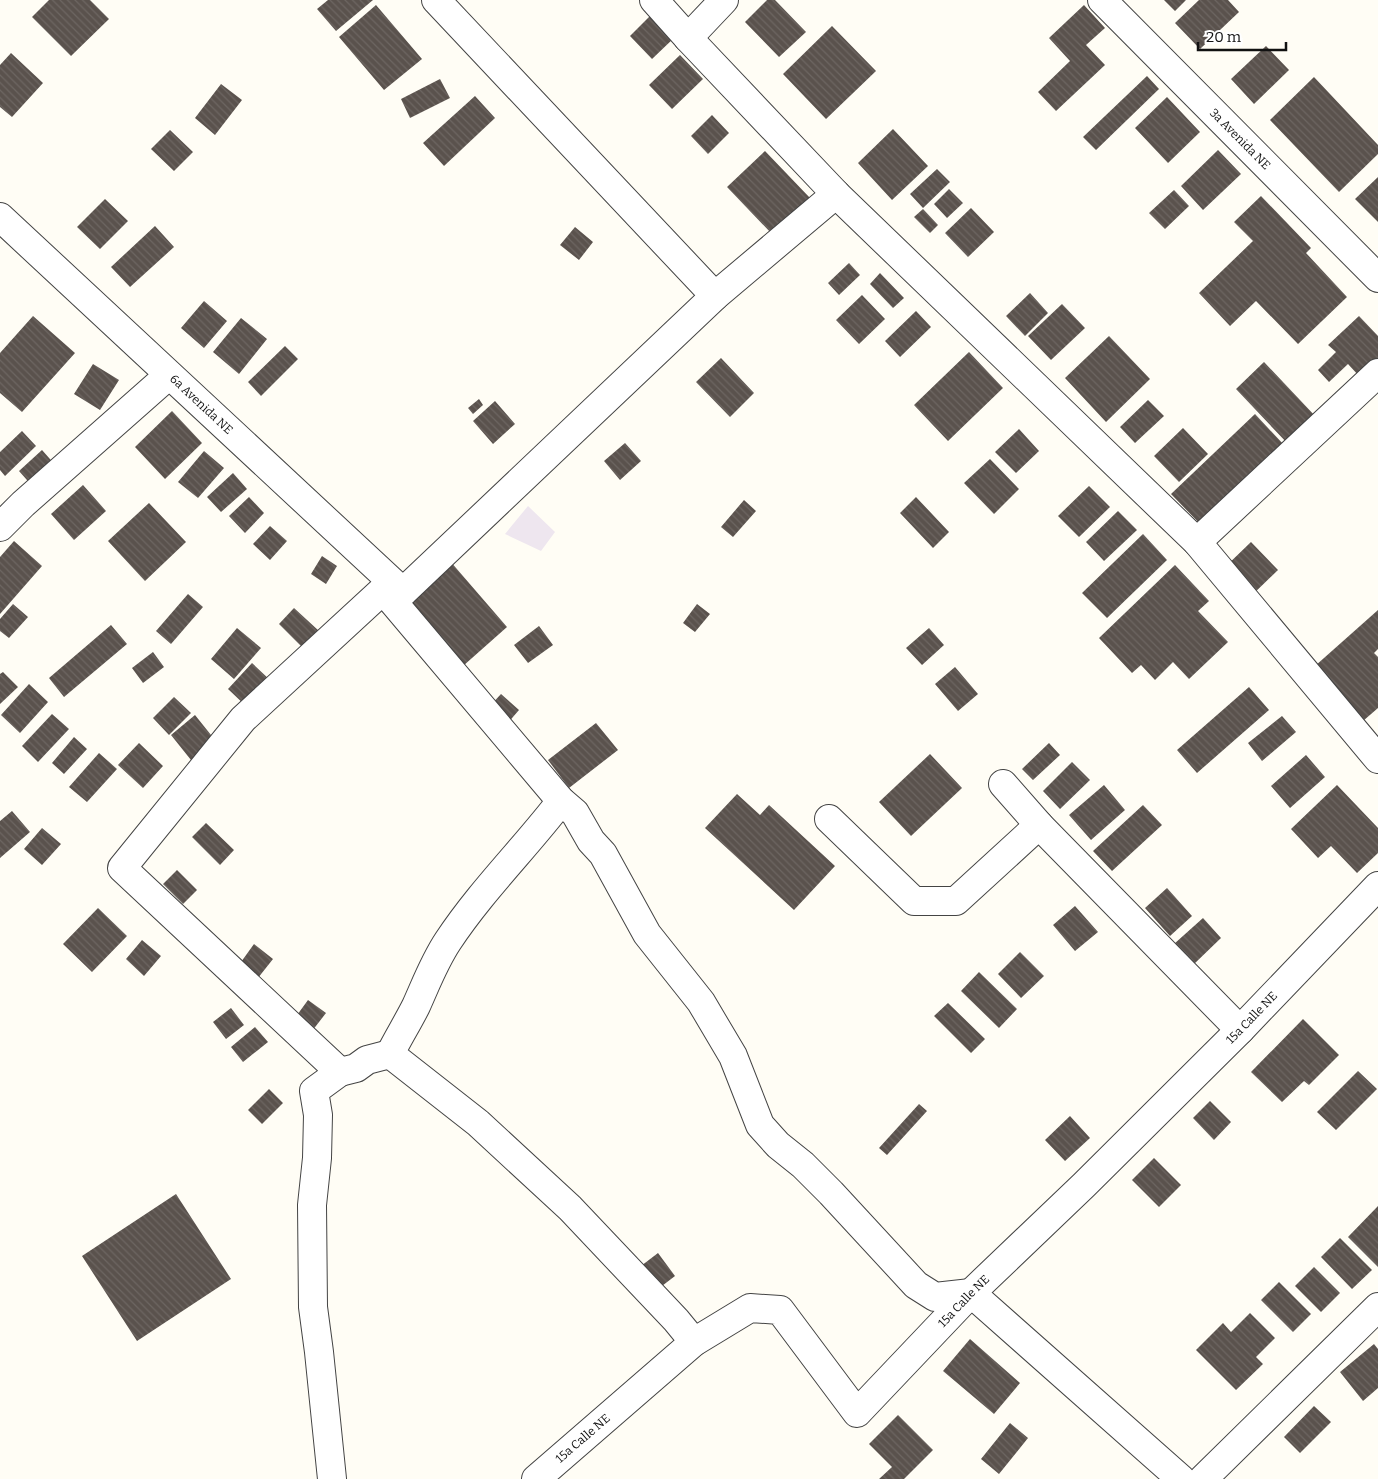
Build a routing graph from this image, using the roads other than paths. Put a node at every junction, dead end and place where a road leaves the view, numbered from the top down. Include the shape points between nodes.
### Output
1 (436, 0) edge
2 (654, 0) edge
3 (724, 0) edge
4 (1102, 0) edge
5 (688, 38) junction
6 (836, 194) junction
7 (0, 217) edge
8 (1378, 278) edge
9 (715, 296) junction
10 (1378, 372) edge
11 (169, 375) junction
12 (0, 527) edge
13 (1197, 542) junction
14 (393, 591) junction
15 (1378, 759) edge
16 (1003, 784) dead end
17 (561, 801) junction
18 (830, 819) dead end
19 (1039, 825) junction
20 (1378, 886) edge
21 (1240, 1030) junction
22 (390, 1054) junction
23 (340, 1072) junction
24 (971, 1293) junction
25 (1378, 1307) edge
26 (694, 1342) junction
27 (332, 1479) edge
28 (536, 1479) edge
29 (1181, 1479) edge
30 (1204, 1479) edge

1 - 9 street
2 - 5 street
3 - 5 street
4 - 8 street, 3a Avenida NE
5 - 6 street
6 - 9 street
6 - 13 street
7 - 11 street, 6a Avenida NE
9 - 14 street
10 - 13 street
11 - 12 street
11 - 14 street, 6a Avenida NE
13 - 15 street
14 - 17 street, 6a Avenida NE
14 - 23 street via 242,719 122,868
16 - 19 street
17 - 22 street via 466,915 436,962
17 - 24 street, 6a Avenida NE via 575,814 590,841 603,854 647,934 701,1002 733,1056 760,1126 817,1179 916,1285 935,1296
18 - 19 street via 914,901 956,900
19 - 21 street
20 - 21 street, 15a Calle NE
21 - 24 street, 15a Calle NE
22 - 23 street
22 - 26 street via 478,1123 570,1208
23 - 27 street via 314,1092 318,1115 312,1205 313,1308
24 - 26 street, 15a Calle NE via 858,1413 780,1310 750,1308
24 - 29 street
25 - 30 street
26 - 28 street, 15a Calle NE

